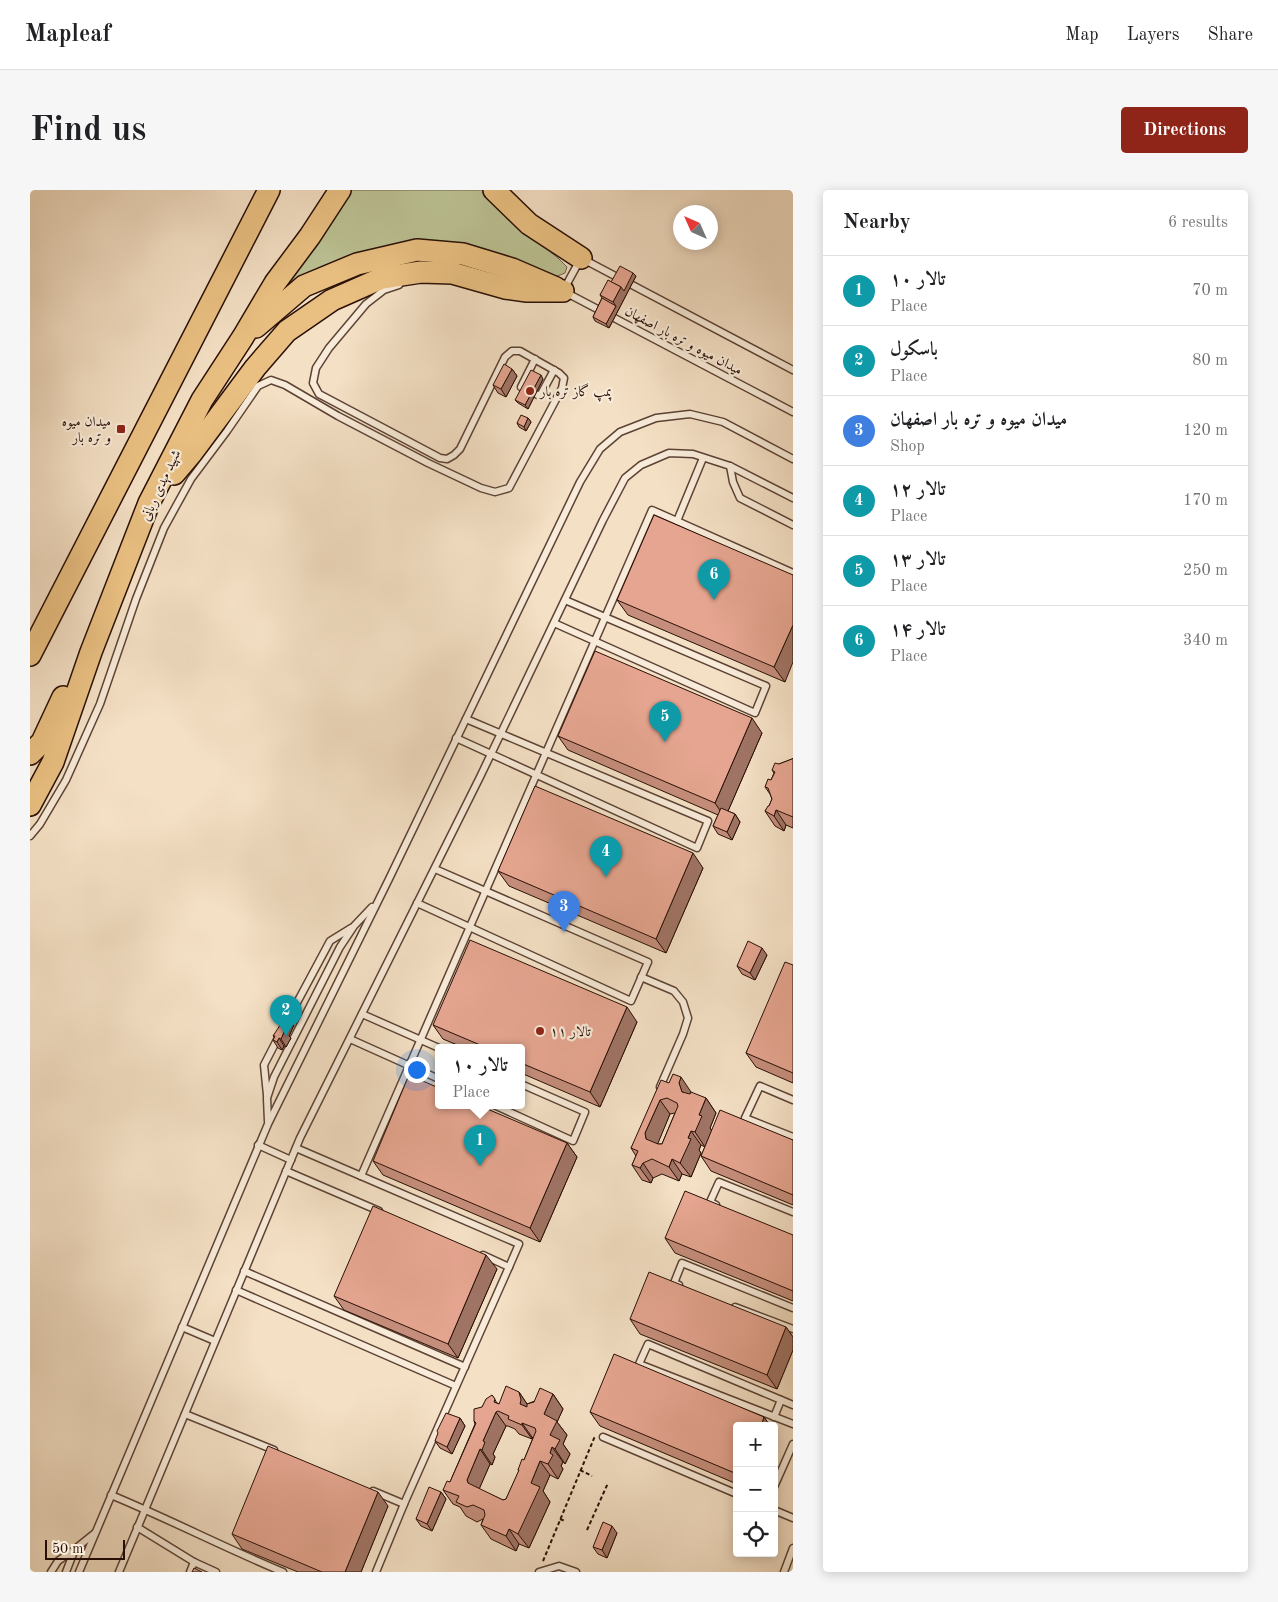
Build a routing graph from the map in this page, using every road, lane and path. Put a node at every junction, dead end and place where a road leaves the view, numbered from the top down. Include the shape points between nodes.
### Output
1 (269, 190) edge
2 (340, 190) edge
3 (494, 190) edge
4 (581, 258) junction
5 (431, 280) dead end
6 (477, 280) junction
7 (407, 283) dead end
8 (563, 291) junction
9 (243, 337) junction
10 (535, 359) junction
11 (554, 370) junction
12 (793, 370) edge
13 (793, 412) edge
14 (703, 458) junction
15 (793, 459) edge
16 (730, 466) junction
17 (793, 498) edge
18 (149, 502) junction
19 (677, 521) junction
20 (793, 525) edge
21 (793, 573) edge
22 (565, 600) junction
23 (605, 617) junction
24 (554, 623) junction
25 (595, 641) junction
26 (92, 652) junction
27 (30, 655) edge
28 (466, 719) junction
29 (501, 735) junction
30 (456, 738) junction
31 (546, 753) junction
32 (30, 754) edge
33 (491, 754) junction
34 (536, 775) junction
35 (30, 806) edge
36 (30, 836) edge
37 (435, 869) junction
38 (486, 891) junction
39 (376, 903) junction
40 (417, 904) junction
41 (354, 926) junction
42 (470, 928) junction
43 (641, 977) junction
44 (362, 1014) junction
45 (350, 1039) junction
46 (421, 1040) junction
47 (435, 1046) edge
48 (410, 1066) junction
49 (435, 1078) edge
50 (525, 1086) edge
51 (267, 1098) junction
52 (656, 1098) edge
53 (793, 1100) edge
54 (503, 1109) edge
55 (268, 1124) junction
56 (793, 1137) edge
57 (258, 1145) junction
58 (296, 1148) junction
59 (291, 1160) junction
60 (286, 1171) junction
61 (362, 1176) junction
62 (719, 1206) edge
63 (793, 1212) edge
64 (384, 1213) edge
65 (473, 1251) edge
66 (509, 1267) junction
67 (244, 1271) junction
68 (683, 1286) edge
69 (236, 1290) junction
70 (729, 1304) edge
71 (793, 1308) edge
72 (182, 1327) junction
73 (793, 1330) edge
74 (215, 1341) junction
75 (464, 1367) junction
76 (456, 1386) junction
77 (781, 1400) junction
78 (793, 1404) edge
79 (185, 1414) junction
80 (774, 1417) junction
81 (793, 1424) edge
82 (602, 1437) joint
83 (793, 1444) edge
84 (276, 1451) edge
85 (580, 1470) junction
86 (592, 1476) dead end
87 (778, 1478) edge
88 (608, 1483) dead end
89 (368, 1489) edge
90 (733, 1492) edge
91 (112, 1495) junction
92 (404, 1504) junction
93 (145, 1509) junction
94 (778, 1512) edge
95 (793, 1518) edge
96 (560, 1519) junction
97 (565, 1521) dead end
98 (137, 1527) junction
99 (587, 1530) dead end
100 (96, 1533) junction
101 (793, 1548) edge
102 (75, 1550) junction
103 (194, 1562) junction
104 (540, 1571) edge
105 (51, 1572) edge
106 (66, 1572) edge
107 (79, 1572) edge
108 (119, 1572) edge
109 (190, 1572) edge
110 (216, 1572) edge
111 (283, 1572) edge
112 (376, 1572) edge
113 (576, 1572) edge
114 (784, 1572) edge

1 - 27 highway
2 - 9 highway, شهید مهدی ربانی via 275,283
3 - 4 highway via 529,224
4 - 8 lane
4 - 12 lane, میدان میوه و تره بار اصفهان
5 - 6 lane
6 - 8 highway via 527,291
6 - 18 highway via 421,272 382,278 332,300 288,331
7 - 10 lane via 384,290 366,304 329,348 316,368 313,383 319,394 447,459 460,449 505,356 520,351
8 - 9 highway via 512,269 463,254 417,250 357,264 304,286
8 - 13 lane, میدان میوه و تره بار اصفهان
9 - 18 highway, شهید مهدی ربانی via 202,400
10 - 11 lane
10 - 11 lane via 521,387 540,396
11 - 36 lane via 564,378 562,388 509,488 495,492 420,459 285,385 271,380 258,386 191,479 164,528 100,704 66,780
14 - 16 lane
14 - 19 lane
14 - 22 lane via 693,454 669,453 640,465 625,478
15 - 28 lane via 723,422 690,414 656,418 620,432 600,449 580,482
16 - 17 lane
16 - 20 lane via 740,498
18 - 26 highway, شهید مهدی ربانی
19 - 21 lane
19 - 23 lane via 652,510
22 - 23 lane
22 - 24 lane
23 - 25 lane
23 - 25 lane via 766,686 755,713
24 - 25 lane
24 - 29 lane
25 - 31 lane
26 - 32 highway via 63,696 42,742
26 - 35 highway, شهید مهدی ربانی via 53,762
28 - 29 lane
28 - 30 lane
29 - 31 lane
29 - 33 lane
30 - 33 lane
30 - 39 lane
31 - 34 lane
31 - 34 lane via 708,821 697,848
33 - 34 lane
33 - 37 lane
34 - 38 lane
37 - 38 lane
37 - 40 lane
38 - 42 lane
38 - 43 lane via 648,962
39 - 41 lane
39 - 55 lane
40 - 42 lane
40 - 44 lane
41 - 51 lane via 340,947 274,1077
41 - 51 lane via 330,941 264,1064
42 - 43 lane via 631,1000
42 - 46 lane
43 - 52 lane via 674,991 683,1002 688,1018
44 - 45 lane
44 - 46 lane
45 - 48 lane
45 - 58 lane
46 - 47 lane
46 - 48 lane
48 - 49 lane
48 - 61 lane
50 - 54 lane via 585,1112 573,1141
51 - 55 lane
53 - 56 lane via 760,1086 745,1118
55 - 57 lane
57 - 59 lane
57 - 72 lane
58 - 59 lane
58 - 61 lane
59 - 60 lane
60 - 64 lane
60 - 67 lane
61 - 66 lane via 519,1244
62 - 63 lane via 710,1202 719,1182
65 - 66 lane
66 - 75 lane
67 - 69 lane
67 - 75 lane
68 - 71 lane via 674,1283 682,1263
69 - 74 lane
69 - 76 lane
70 - 73 lane
72 - 74 lane
72 - 91 lane
74 - 79 lane
75 - 76 lane
76 - 92 lane
77 - 78 lane
77 - 80 lane
77 - 80 lane via 648,1344 639,1364
79 - 84 lane
79 - 93 lane
80 - 81 lane
82 - 85 path via 595,1434
82 - 90 lane
83 - 87 lane
85 - 86 path
85 - 96 path
88 - 99 path
89 - 92 lane
91 - 93 lane
91 - 100 lane
92 - 112 lane
93 - 98 lane
93 - 111 lane
94 - 95 lane
96 - 97 path
96 - 104 path
98 - 103 lane
98 - 108 lane
100 - 102 lane
100 - 107 lane
101 - 114 lane
102 - 105 lane via 58,1561
102 - 106 lane
103 - 109 lane
103 - 110 lane
104 - 113 lane via 559,1566

